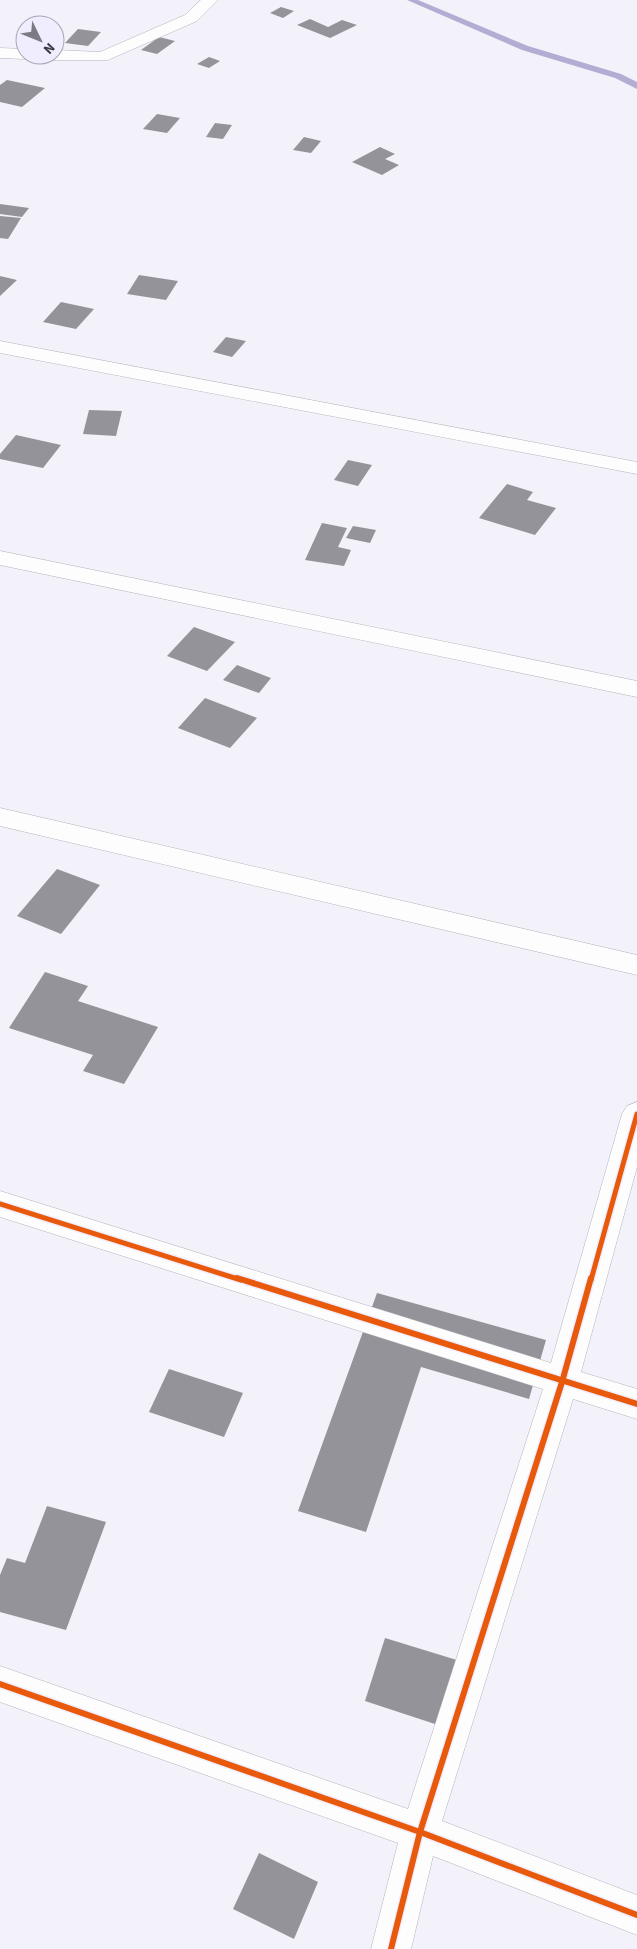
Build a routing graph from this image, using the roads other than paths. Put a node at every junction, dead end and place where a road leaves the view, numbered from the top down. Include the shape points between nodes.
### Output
1 (210, 0) edge
2 (0, 53) edge
3 (15, 54) edge
4 (65, 56) edge
5 (0, 347) edge
6 (637, 468) edge
7 (0, 558) edge
8 (637, 689) edge
9 (0, 817) edge
10 (637, 965) edge
11 (637, 1114) edge
12 (0, 1204) edge
13 (562, 1382) junction
14 (637, 1404) edge
15 (0, 1684) edge
16 (420, 1832) junction
17 (637, 1916) edge
18 (391, 1949) edge

1 - 4 street via 191,18 102,57
2 - 3 street
5 - 6 street
7 - 8 street
9 - 10 street
11 - 13 street
12 - 13 street
13 - 14 street
13 - 16 street
15 - 16 street
16 - 17 street
16 - 18 street

